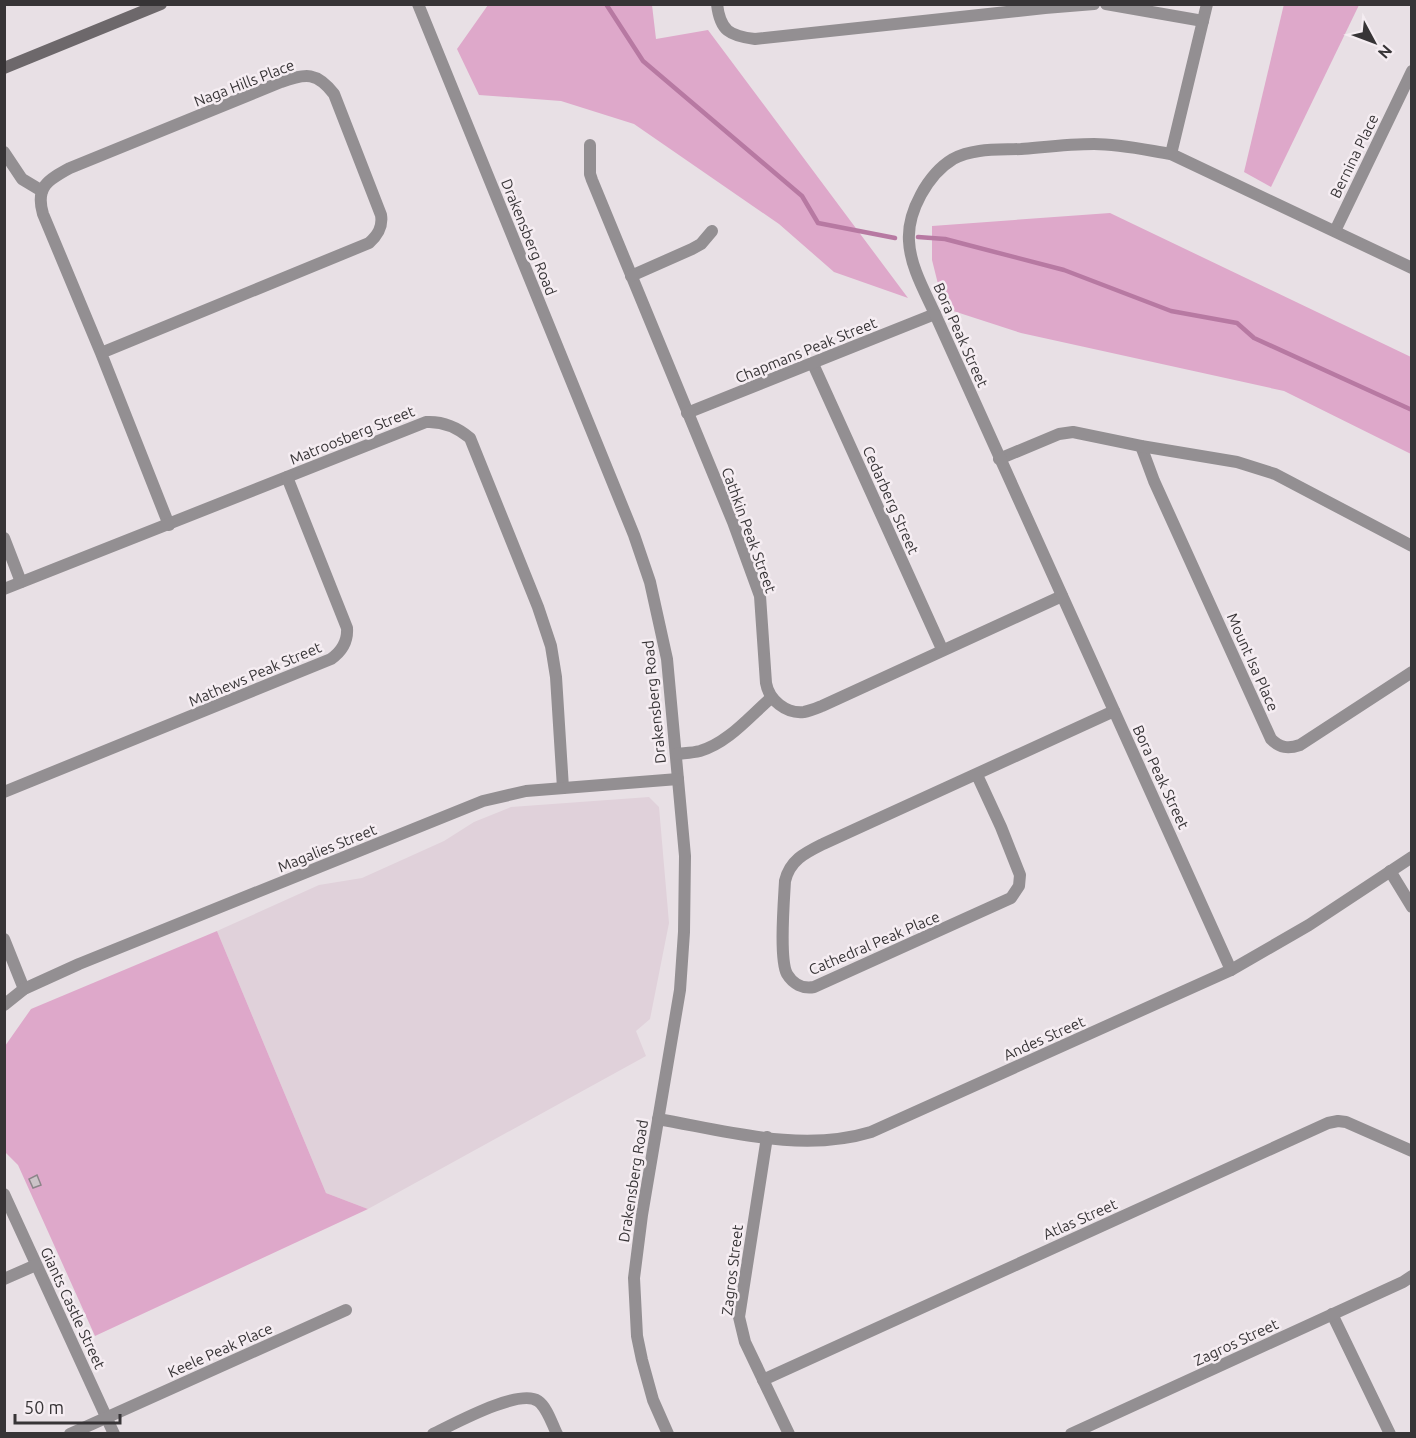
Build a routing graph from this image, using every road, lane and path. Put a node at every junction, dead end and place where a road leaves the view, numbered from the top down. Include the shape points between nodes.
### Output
1 (161, 4) edge
2 (418, 4) edge
3 (717, 4) edge
4 (1094, 4) edge
5 (1106, 4) edge
6 (1207, 4) edge
7 (1203, 21) junction
8 (4, 68) edge
9 (1412, 71) edge
10 (1406, 97) edge
11 (590, 146) dead end
12 (4, 152) edge
13 (1172, 154) junction
14 (42, 191) junction
15 (712, 231) dead end
16 (1335, 231) junction
17 (1412, 268) edge
18 (631, 276) junction
19 (935, 314) junction
20 (101, 353) junction
21 (813, 364) junction
22 (687, 413) junction
23 (1141, 446) junction
24 (999, 459) junction
25 (287, 477) junction
26 (168, 525) junction
27 (4, 538) edge
28 (1412, 546) edge
29 (21, 582) junction
30 (4, 589) edge
31 (1062, 596) junction
32 (942, 650) junction
33 (1412, 672) edge
34 (771, 698) junction
35 (1114, 711) junction
36 (676, 754) junction
37 (977, 775) junction
38 (678, 779) junction
39 (563, 788) junction
40 (4, 792) edge
41 (1412, 856) edge
42 (1390, 871) junction
43 (1412, 908) edge
44 (4, 939) edge
45 (1231, 970) junction
46 (24, 988) junction
47 (4, 1005) edge
48 (658, 1119) junction
49 (766, 1137) junction
50 (1412, 1151) edge
51 (4, 1194) edge
52 (36, 1265) junction
53 (1412, 1276) edge
54 (4, 1279) edge
55 (346, 1310) dead end
56 (1332, 1314) junction
57 (763, 1380) junction
58 (107, 1418) junction
59 (70, 1434) edge
60 (114, 1434) edge
61 (433, 1434) edge
62 (557, 1434) edge
63 (668, 1434) edge
64 (789, 1434) edge
65 (1071, 1434) edge
66 (1390, 1434) edge

1 - 8 street
2 - 36 street, Drakensberg Road via 634,535 668,658
3 - 4 street via 724,28 738,37 755,39
5 - 7 street
6 - 7 street
7 - 13 street
9 - 10 street, Bernina Place
10 - 16 street, Bernina Place
11 - 18 street, Cathkin Peak Street via 590,174
12 - 14 street via 22,179
13 - 16 street, Bora Peak Street
13 - 19 street, Bora Peak Street via 1094,144 980,151 942,167 923,191 909,230 914,266
14 - 20 street via 43,214
14 - 20 street, Naga Hills Place via 50,179 70,168 281,82 312,76 334,94 381,215 379,232 369,243
15 - 18 street via 701,244
16 - 17 street, Bora Peak Street
18 - 22 street, Cathkin Peak Street
19 - 21 street, Chapmans Peak Street
19 - 24 street, Bora Peak Street
20 - 26 street
21 - 22 street, Chapmans Peak Street
21 - 32 street, Cedarberg Street
22 - 34 street, Cathkin Peak Street via 760,596 766,683
23 - 24 street via 1073,432
23 - 28 street via 1237,462 1275,474
23 - 33 street, Mount Isa Place via 1253,702 1276,744 1287,748 1300,745
24 - 31 street, Bora Peak Street
25 - 26 street, Matroosberg Street
25 - 39 street, Matroosberg Street via 426,422 444,423 470,438 551,646
25 - 40 street, Mathews Peak Street via 347,628 338,654
26 - 29 street, Matroosberg Street
27 - 29 street
29 - 30 street, Matroosberg Street
31 - 32 street
31 - 35 street, Bora Peak Street
32 - 34 street via 805,712 785,708
34 - 36 street via 720,741 701,751
35 - 37 street, Cathedral Peak Place
35 - 45 street, Bora Peak Street
36 - 38 street, Drakensberg Road
37 - 37 street, Cathedral Peak Place via 797,858 784,881 784,966 793,981 814,987 1011,898 1019,886 1020,875
38 - 39 street, Magalies Street
38 - 48 street, Drakensberg Road via 685,856 684,933 680,990
39 - 46 street, Magalies Street via 525,791 483,801
41 - 42 street, Andes Street
42 - 43 street
42 - 45 street, Andes Street via 1309,925
44 - 46 street
45 - 49 street, Andes Street via 871,1132 809,1142
46 - 47 street, Magalies Street
48 - 49 street, Andes Street
48 - 63 street, Drakensberg Road via 642,1215 634,1305 642,1360
49 - 57 street, Zagros Street via 739,1317
50 - 57 street, Atlas Street via 1346,1122 1328,1123
51 - 52 street, Giants Castle Street
52 - 54 street
52 - 58 street, Giants Castle Street
53 - 56 street, Zagros Street
55 - 58 street, Keele Peak Place
56 - 65 street, Zagros Street
56 - 66 street
57 - 64 street, Zagros Street
58 - 59 street, Keele Peak Place
58 - 60 street, Giants Castle Street
61 - 62 street via 511,1400 529,1398 539,1402

